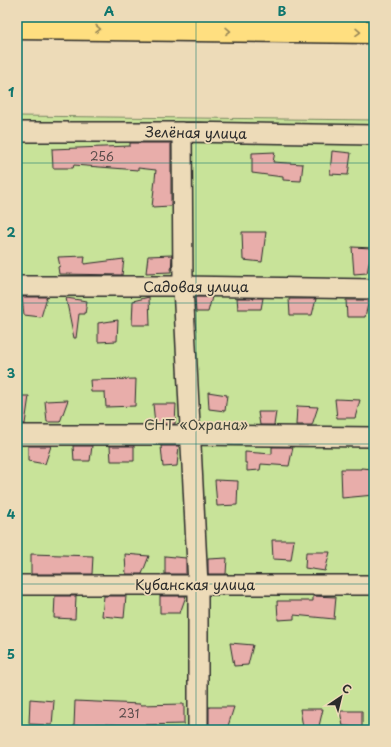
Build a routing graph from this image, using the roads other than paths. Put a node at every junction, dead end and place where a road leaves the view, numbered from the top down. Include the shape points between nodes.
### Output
1 (17, 28) edge
2 (374, 32) edge
3 (17, 132) edge
4 (182, 132) junction
5 (374, 135) edge
6 (17, 286) edge
7 (183, 286) junction
8 (374, 288) edge
9 (17, 435) edge
10 (190, 435) junction
11 (374, 437) edge
12 (17, 585) edge
13 (198, 585) junction
14 (374, 585) edge
15 (198, 730) edge

1 -> 2 highway
3 - 4 street, Зелёная улица
4 - 5 street, Зелёная улица
4 - 7 street
6 - 7 street, Садовая улица
7 - 8 street, Садовая улица
7 - 10 street
9 - 10 street
10 - 11 street
10 - 13 street
12 - 13 street, Кубанская улица
13 - 14 street, Кубанская улица
13 - 15 street

